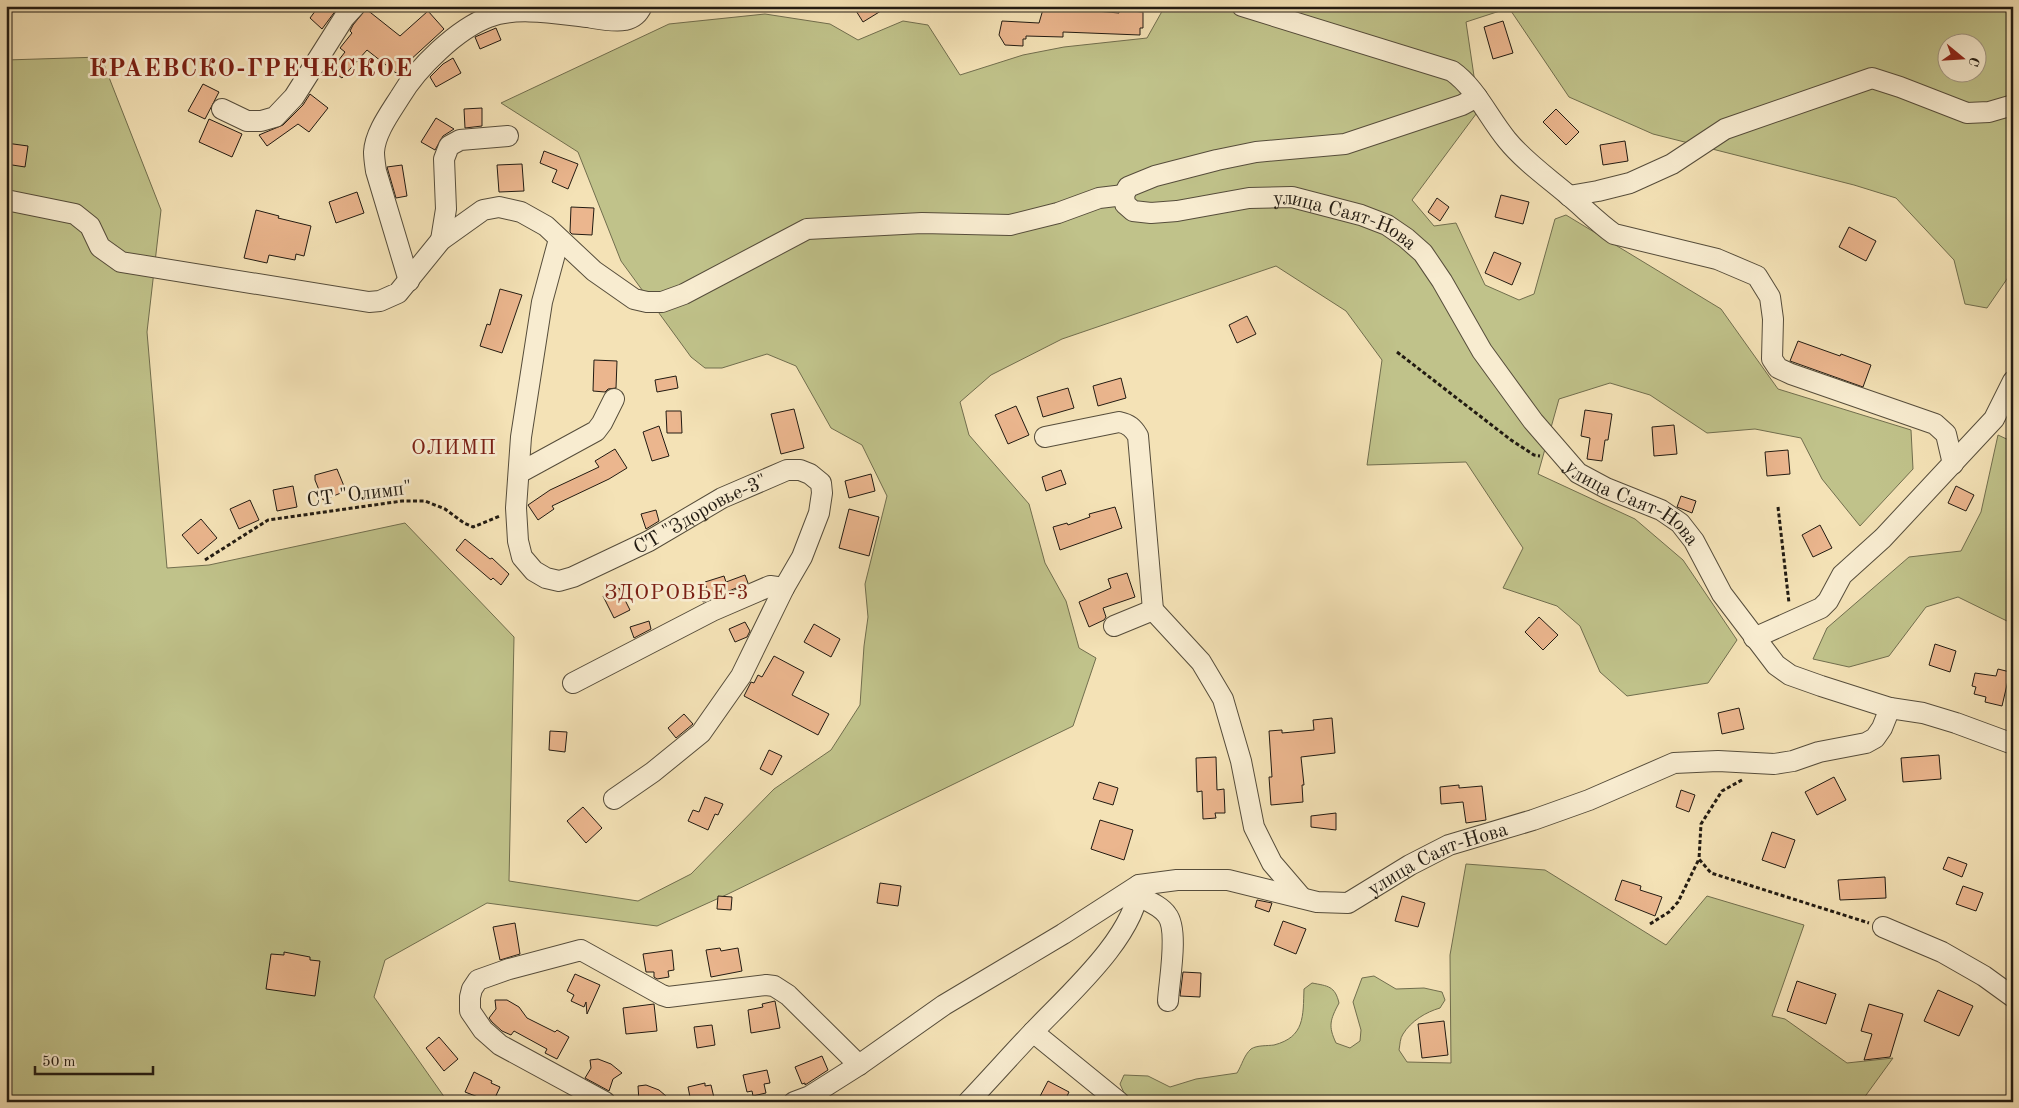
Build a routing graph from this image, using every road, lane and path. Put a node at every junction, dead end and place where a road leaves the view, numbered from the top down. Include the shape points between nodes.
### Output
1 (355, 6) edge
2 (642, 6) edge
3 (1242, 6) edge
4 (484, 11) edge
5 (1477, 98) junction
6 (2013, 105) edge
7 (222, 109) dead end
8 (508, 136) dead end
9 (1124, 195) junction
10 (1569, 196) junction
11 (6, 200) edge
12 (559, 239) junction
13 (441, 240) junction
14 (409, 281) junction
15 (1397, 352) dead end
16 (2013, 381) edge
17 (614, 399) dead end
18 (1045, 437) dead end
19 (1560, 453) junction
20 (1953, 464) junction
21 (519, 473) junction
22 (1778, 507) dead end
23 (516, 508) junction
24 (206, 560) dead end
25 (784, 588) junction
26 (1153, 610) junction
27 (1796, 620) junction
28 (1114, 626) dead end
29 (1754, 638) junction
30 (573, 683) dead end
31 (1890, 708) junction
32 (2013, 744) edge
33 (1748, 777) dead end
34 (614, 799) dead end
35 (1699, 858) junction
36 (1139, 890) junction
37 (1302, 898) junction
38 (1650, 924) dead end
39 (1883, 928) joint
40 (2013, 997) edge
41 (1168, 1001) dead end
42 (1033, 1032) junction
43 (859, 1065) junction
44 (605, 1102) edge
45 (794, 1102) edge
46 (968, 1102) edge
47 (1119, 1102) edge

1 - 7 street via 294,97 275,117 246,121
2 - 4 street via 637,15 616,21 563,14
3 - 5 street via 1452,71 1466,80
4 - 14 street via 420,70 403,92 377,141 374,152 376,170
5 - 9 street via 1345,144 1256,152 1155,176 1128,187
5 - 10 street via 1508,141
6 - 10 street via 1989,112 1967,112 1872,78 1725,129 1672,164 1630,183
8 - 13 street via 460,140 449,146 444,159 446,208
9 - 12 street via 1100,198 1010,225 922,223 807,228 684,294 662,302 634,299 594,271
9 - 19 street, улица Саят-Нова via 1125,204 1133,211 1151,213 1249,198 1292,198 1361,215 1387,225 1423,253 1482,351
10 - 20 street via 1614,234 1717,259 1757,276 1770,297 1772,360 1778,368 1935,424 1946,434
11 - 14 street via 75,214 90,226 100,247 121,262 368,302 389,298
12 - 13 street via 546,226 521,212 499,207 483,210
12 - 21 street, СТ "Здоровье-3" via 542,302 521,437
13 - 14 street
15 - 19 path via 1534,455 1551,458
16 - 20 street via 1994,420
17 - 21 street via 596,431
18 - 26 street via 1119,422 1133,428 1138,436
19 - 29 street, улица Саят-Нова via 1578,473 1661,510 1680,523 1694,541 1722,594
20 - 27 street via 1883,538 1842,575 1821,608
21 - 23 street, СТ "Здоровье-3"
22 - 27 path via 1786,593
23 - 24 path, СТ "Олимп" via 473,527 426,500 268,520
23 - 25 street, СТ "Здоровье-3" via 522,557 534,571 559,581 649,541 722,498 787,470 800,470 821,482 822,493 819,513 802,557
25 - 30 street via 770,586 720,608
25 - 34 street, СТ "Здоровье-3" via 741,676 701,733
26 - 28 street
26 - 37 street via 1201,662 1223,699 1241,761 1254,827 1272,863
27 - 29 street
29 - 31 street, улица Саят-Нова via 1776,665 1790,674
31 - 32 street, улица Саят-Нова via 1923,713
31 - 37 street, улица Саят-Нова via 1882,728 1875,738 1866,743 1774,764 1674,763 1589,800 1449,845 1348,902 1317,902
33 - 35 path via 1722,791 1701,824
35 - 38 path via 1678,902
35 - 39 path via 1711,873
36 - 37 street, улица Саят-Нова via 1177,880 1228,880
36 - 41 street via 1168,916 1173,932
36 - 42 street via 1128,922 1116,939
36 - 43 street via 944,1004
39 - 40 street via 1942,952
42 - 46 street
42 - 47 street
43 - 44 street via 788,995 774,986 668,997 581,950 478,980 472,988 470,1011 483,1030 500,1045
43 - 45 street via 810,1096

